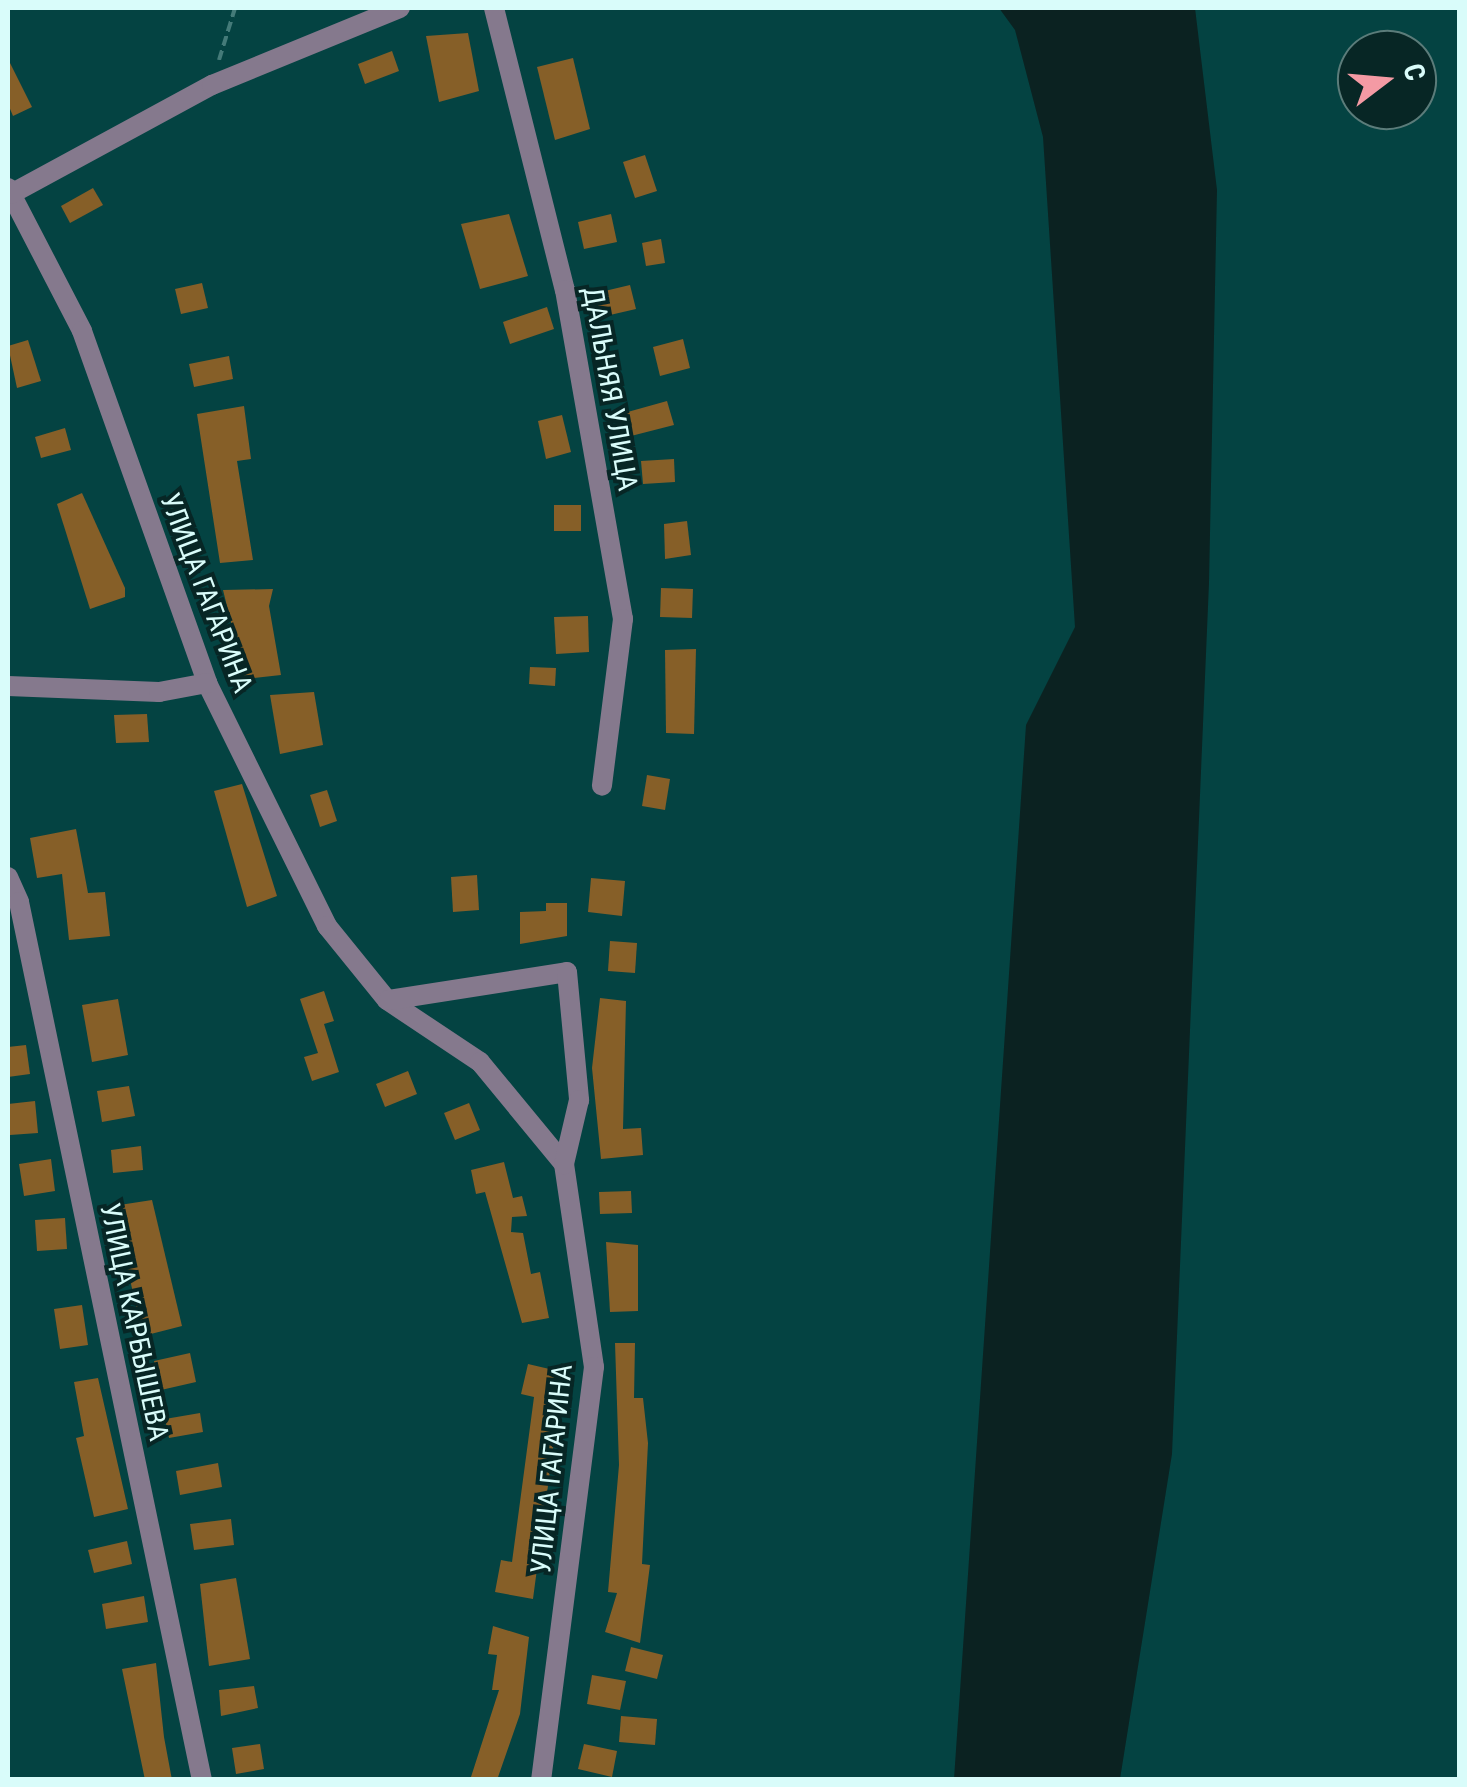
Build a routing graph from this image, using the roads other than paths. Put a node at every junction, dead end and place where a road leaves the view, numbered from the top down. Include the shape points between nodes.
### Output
1 (400, 8) edge
2 (494, 8) edge
3 (9, 191) edge
4 (207, 683) junction
5 (8, 686) edge
6 (602, 786) dead end
7 (8, 877) edge
8 (386, 1000) junction
9 (564, 1164) junction
10 (202, 1780) edge
11 (542, 1780) edge

1 - 3 street via 212,85
2 - 6 street, ДАЛЬНЯЯ УЛИЦА via 565,290 624,619
3 - 4 street, УЛИЦА ГАГАРИНА via 82,331
4 - 5 street via 159,692
4 - 8 street, УЛИЦА ГАГАРИНА via 327,926
7 - 10 street, УЛИЦА КАРБЫШЕВА via 20,902
8 - 9 street, УЛИЦА ГАГАРИНА via 480,1062
8 - 9 street, УЛИЦА ГАГАРИНА via 568,972 579,1100
9 - 11 street, УЛИЦА ГАГАРИНА via 594,1367

